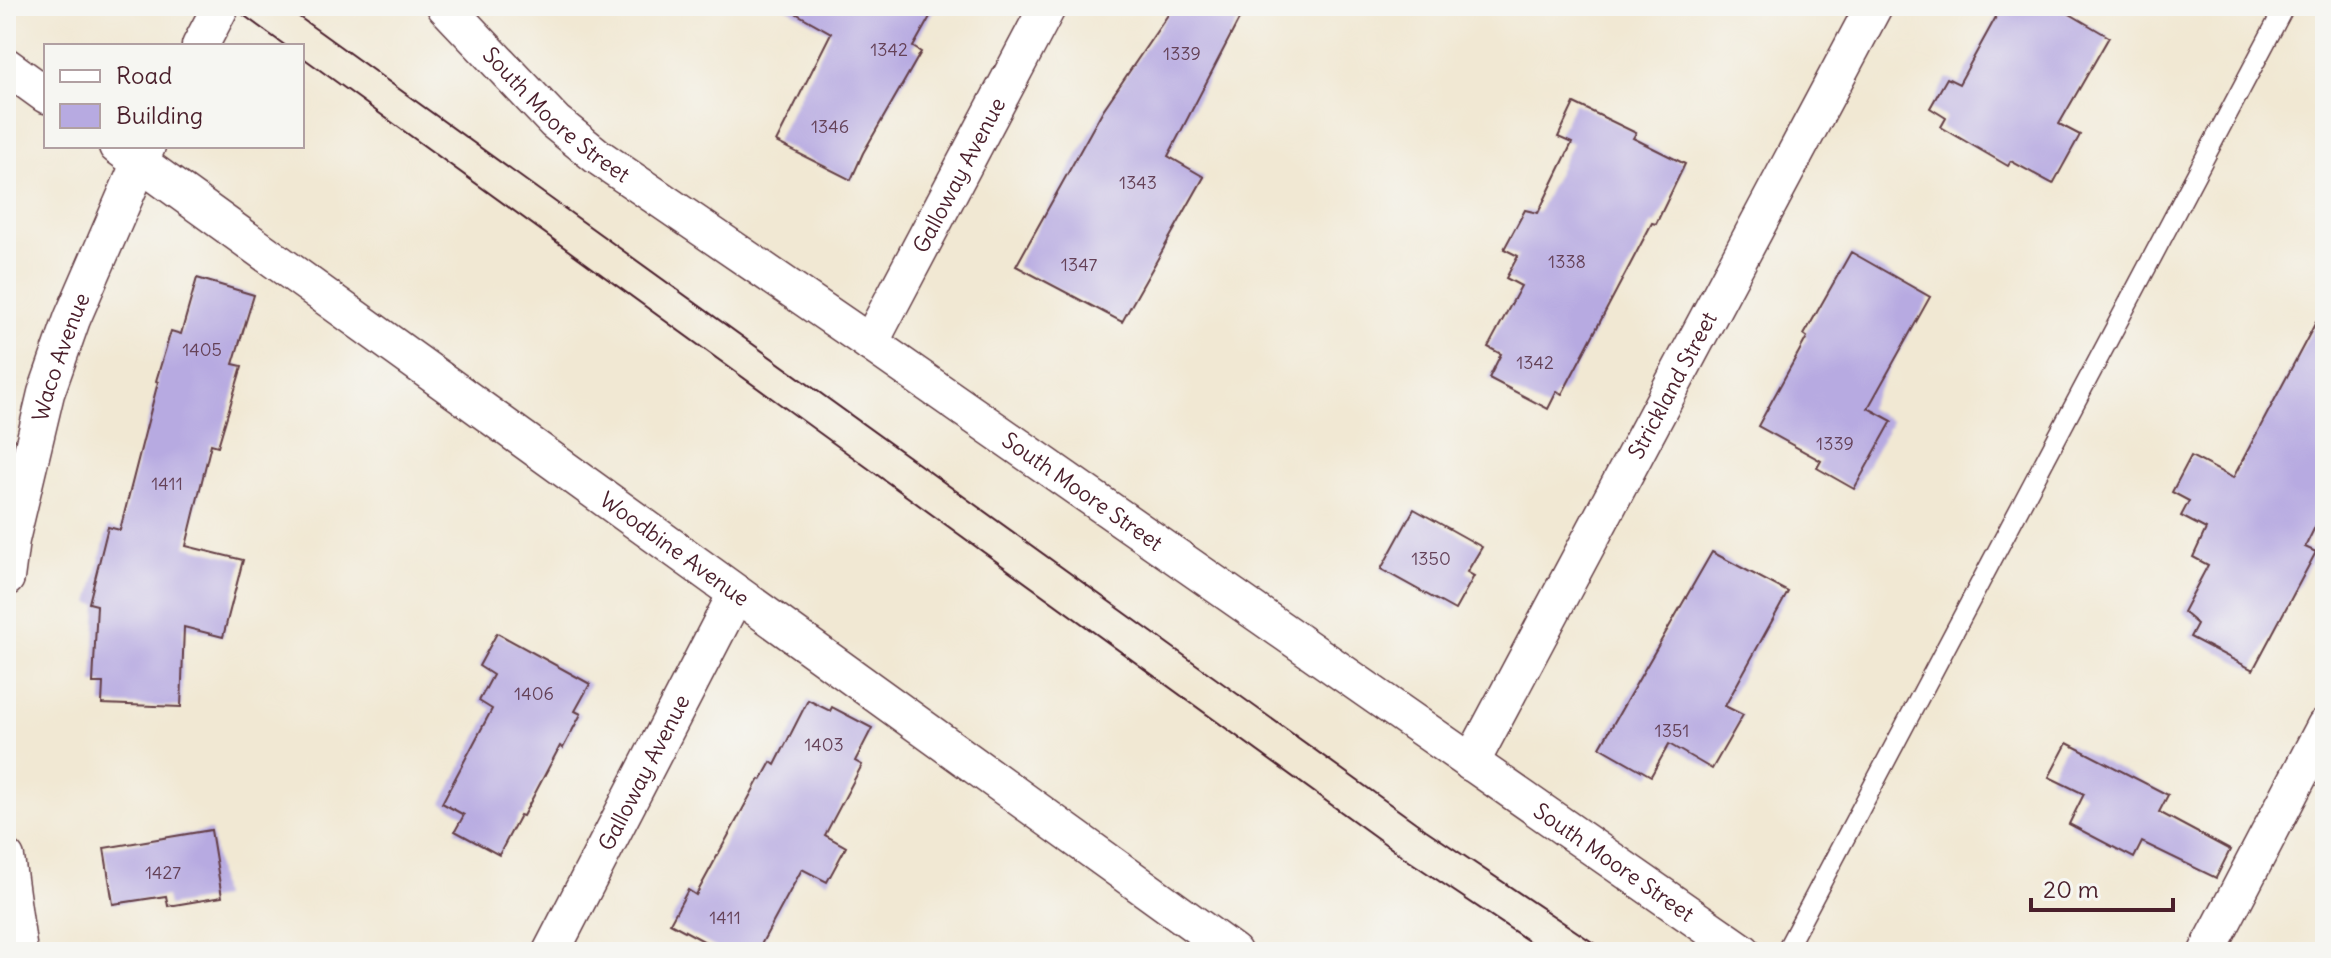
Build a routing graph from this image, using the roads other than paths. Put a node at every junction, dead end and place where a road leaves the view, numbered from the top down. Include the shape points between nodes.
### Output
1 (221, 6) edge
2 (445, 6) edge
3 (1048, 6) edge
4 (1874, 6) edge
5 (2285, 6) edge
6 (201, 44) edge
7 (6, 66) edge
8 (44, 94) edge
9 (134, 151) edge
10 (870, 343) junction
11 (6, 578) edge
12 (736, 594) junction
13 (2325, 726) edge
14 (1471, 763) junction
15 (6, 858) edge
16 (19, 952) edge
17 (551, 952) edge
18 (1233, 952) edge
19 (1743, 952) edge
20 (1785, 952) edge
21 (2207, 952) edge

1 - 6 street
2 - 10 street, South Moore Street via 555,122 597,156
3 - 10 street, Galloway Avenue
4 - 14 street, Strickland Street
5 - 20 lane
7 - 8 street
9 - 11 street, Waco Avenue via 46,393
9 - 12 street, Woodbine Avenue
10 - 14 street, South Moore Street
12 - 17 street, Galloway Avenue
12 - 18 street, Woodbine Avenue
13 - 21 street
14 - 19 street, South Moore Street
15 - 16 street

